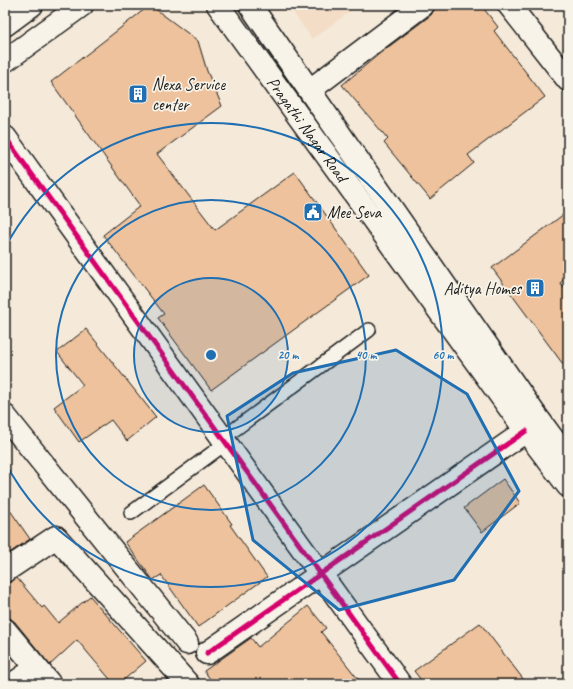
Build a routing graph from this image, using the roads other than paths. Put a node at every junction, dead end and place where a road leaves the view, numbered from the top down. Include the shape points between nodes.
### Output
1 (32, 5) edge
2 (82, 5) edge
3 (218, 5) edge
4 (250, 5) edge
5 (423, 5) edge
6 (509, 5) edge
7 (5, 25) edge
8 (5, 61) edge
9 (568, 80) edge
10 (310, 90) junction
11 (5, 137) edge
12 (369, 330) dead end
13 (5, 416) edge
14 (526, 431) junction
15 (224, 441) junction
16 (568, 459) edge
17 (568, 486) edge
18 (132, 513) dead end
19 (5, 572) edge
20 (321, 574) junction
21 (5, 630) edge
22 (187, 644) dead end
23 (207, 653) dead end
24 (43, 676) edge
25 (13, 684) edge
26 (188, 684) edge
27 (400, 684) edge

1 - 7 street
2 - 8 street
3 - 14 street, Pragathi Nagar Road
4 - 10 street, Pragathi Nagar Road
5 - 10 street
6 - 9 street
10 - 16 street, Pragathi Nagar Road
11 - 15 street
12 - 15 lane
13 - 22 street
14 - 17 street, Pragathi Nagar Road
14 - 20 street
15 - 18 lane
15 - 20 street
19 - 26 street via 56,537
20 - 23 street
20 - 27 street
21 - 24 street
24 - 25 street

